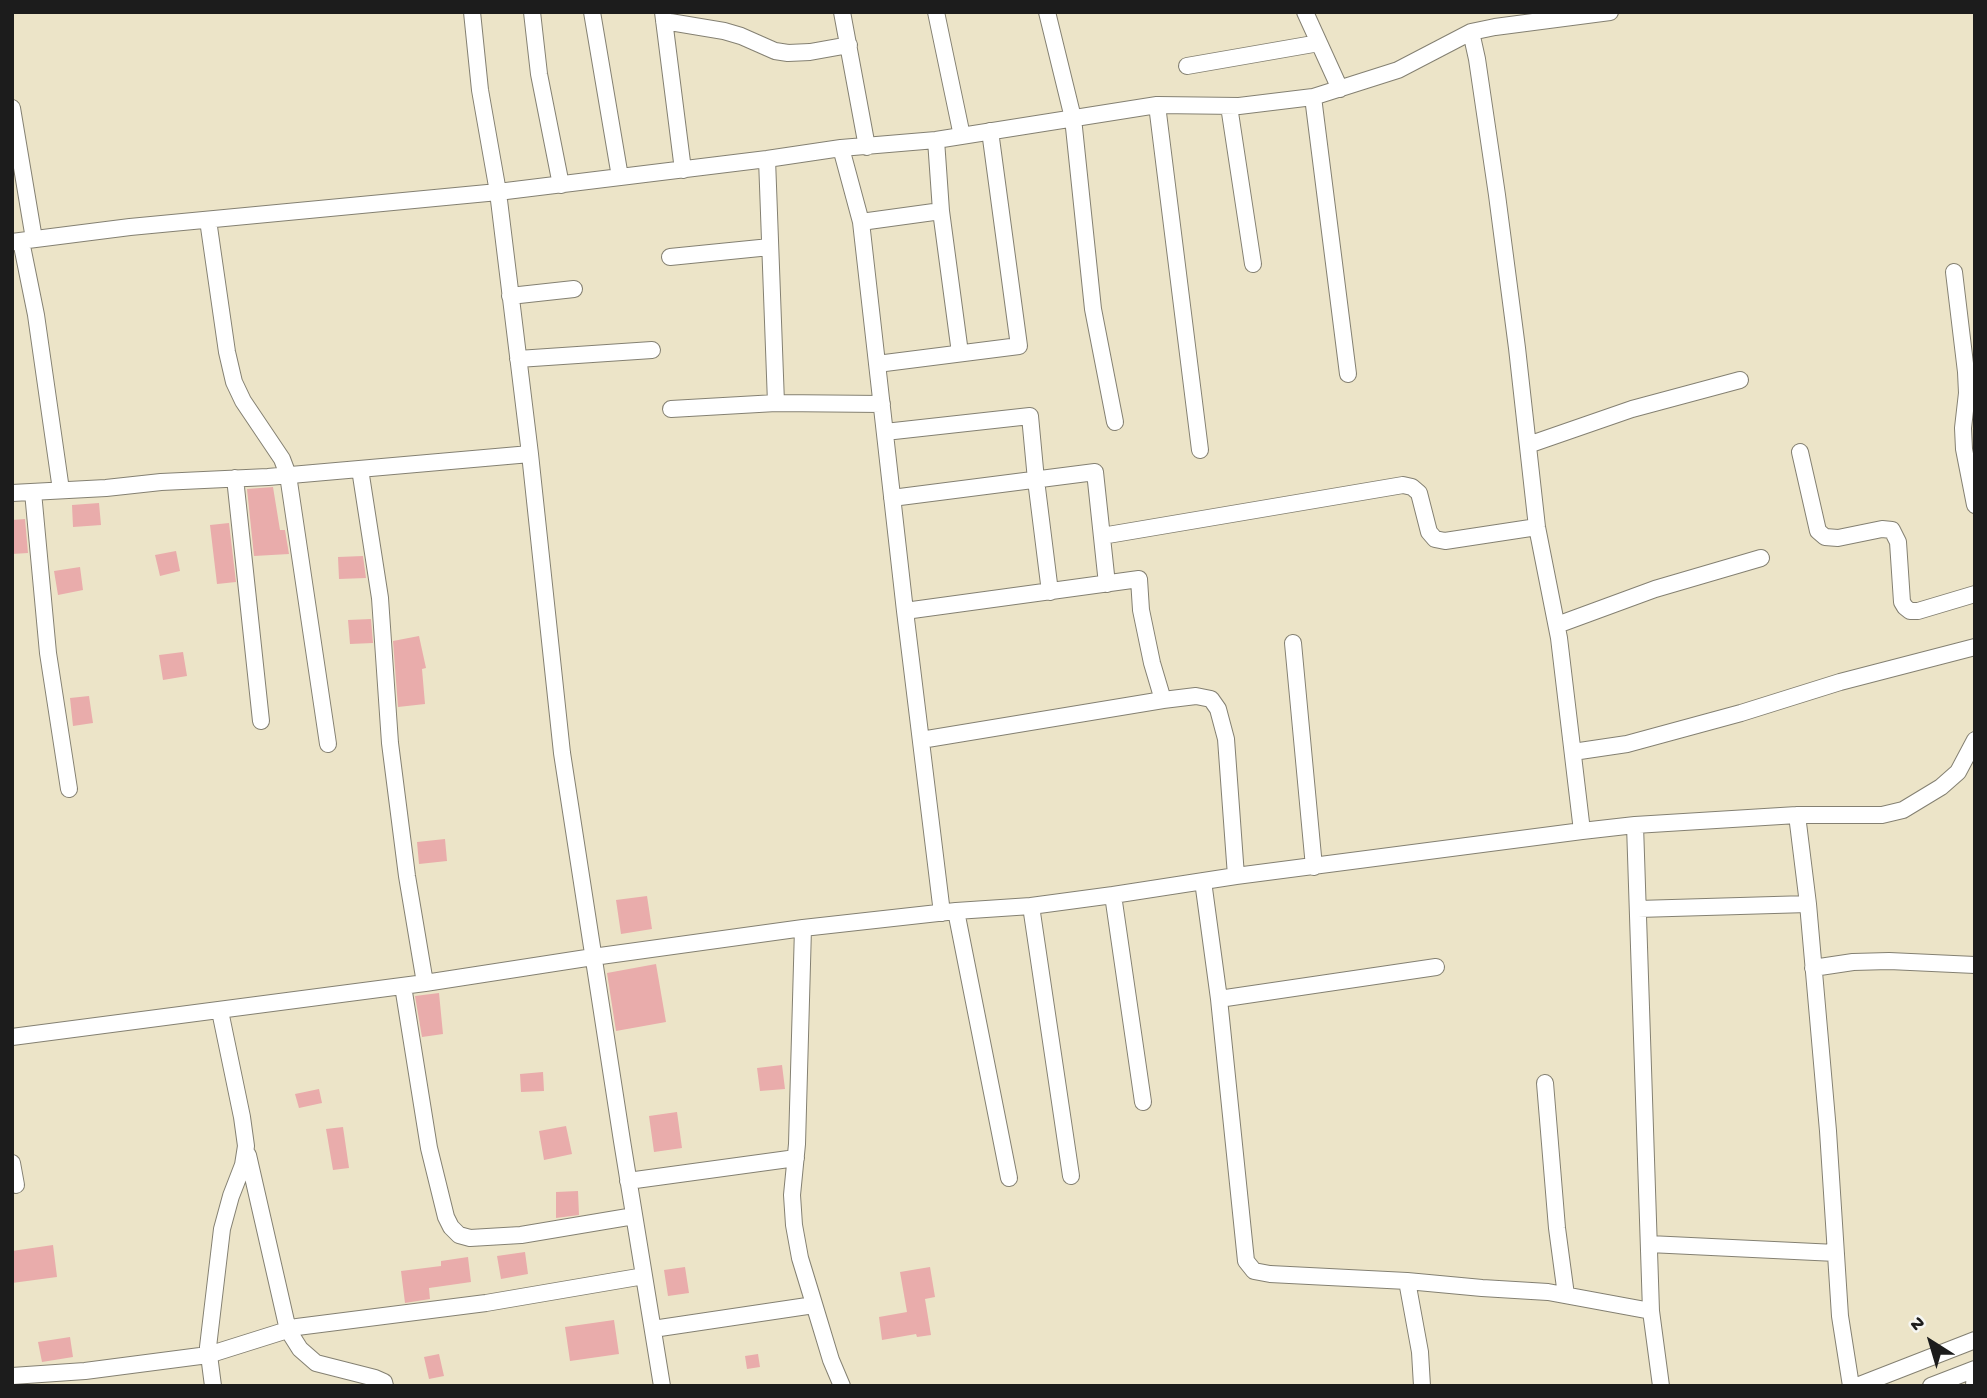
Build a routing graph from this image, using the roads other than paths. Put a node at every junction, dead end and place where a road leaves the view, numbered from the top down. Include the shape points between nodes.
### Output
1 (472, 12) edge
2 (532, 12) edge
3 (592, 12) edge
4 (842, 12) edge
5 (936, 12) edge
6 (1047, 12) edge
7 (1305, 12) edge
8 (1610, 12) edge
9 (663, 16) edge
10 (1471, 32) junction
11 (1320, 43) junction
12 (849, 45) junction
13 (1186, 66) dead end
14 (1340, 89) junction
15 (1313, 97) junction
16 (1157, 105) junction
17 (1229, 106) junction
18 (12, 108) edge
19 (1073, 118) junction
20 (990, 131) junction
21 (962, 136) junction
22 (936, 140) junction
23 (867, 147) junction
24 (841, 148) junction
25 (767, 159) junction
26 (683, 170) junction
27 (620, 177) junction
28 (561, 184) junction
29 (498, 192) junction
30 (941, 211) junction
31 (208, 220) junction
32 (861, 222) junction
33 (22, 241) edge
34 (770, 247) junction
35 (670, 257) dead end
36 (1253, 264) dead end
37 (1954, 272) dead end
38 (574, 289) dead end
39 (510, 296) junction
40 (652, 350) dead end
41 (960, 353) junction
42 (518, 359) junction
43 (877, 364) junction
44 (1348, 374) dead end
45 (1740, 380) dead end
46 (776, 402) junction
47 (882, 404) junction
48 (671, 409) dead end
49 (1115, 422) dead end
50 (885, 432) junction
51 (1528, 445) junction
52 (1200, 450) dead end
53 (1800, 452) dead end
54 (530, 454) junction
55 (360, 469) junction
56 (288, 475) junction
57 (235, 478) junction
58 (1036, 480) junction
59 (61, 490) junction
60 (33, 492) junction
61 (12, 493) edge
62 (892, 498) junction
63 (1975, 505) edge
64 (1537, 527) junction
65 (1102, 536) junction
66 (1761, 558) dead end
67 (1107, 584) junction
68 (1050, 592) junction
69 (1975, 593) edge
70 (905, 611) junction
71 (1557, 625) junction
72 (1293, 643) dead end
73 (1975, 647) edge
74 (1163, 700) junction
75 (261, 721) dead end
76 (921, 740) junction
77 (1975, 740) edge
78 (328, 744) dead end
79 (1573, 752) junction
80 (69, 789) dead end
81 (1797, 815) junction
82 (1635, 825) junction
83 (1582, 831) junction
84 (1314, 867) junction
85 (1236, 876) junction
86 (1203, 881) junction
87 (1113, 895) junction
88 (1808, 904) junction
89 (1031, 905) junction
90 (1638, 909) junction
91 (949, 912) junction
92 (803, 928) junction
93 (593, 957) junction
94 (1975, 965) edge
95 (1436, 967) dead end
96 (1813, 968) junction
97 (425, 983) junction
98 (403, 986) junction
99 (1219, 999) junction
100 (220, 1011) junction
101 (12, 1037) edge
102 (1545, 1083) dead end
103 (1143, 1102) dead end
104 (246, 1146) junction
105 (796, 1158) junction
106 (12, 1163) edge
107 (1071, 1176) dead end
108 (1009, 1178) dead end
109 (628, 1181) junction
110 (16, 1185) dead end
111 (634, 1216) junction
112 (1649, 1244) junction
113 (1836, 1253) junction
114 (644, 1276) junction
115 (1407, 1281) junction
116 (1566, 1295) junction
117 (814, 1305) junction
118 (1651, 1311) junction
119 (653, 1329) junction
120 (288, 1330) junction
121 (1975, 1340) edge
122 (208, 1354) junction
123 (18, 1379) edge
124 (213, 1386) edge
125 (386, 1386) edge
126 (662, 1386) edge
127 (842, 1386) edge
128 (1422, 1386) edge
129 (1661, 1386) edge
130 (1851, 1386) edge
131 (1857, 1386) edge
132 (1931, 1386) edge
133 (1974, 1386) edge

1 - 29 street
2 - 28 street
3 - 27 street
4 - 12 street
5 - 21 street
6 - 19 street
7 - 11 street
8 - 10 street
9 - 12 street via 741,36 775,51 810,52
9 - 26 street
10 - 14 street via 1398,70
10 - 51 street
11 - 13 street
11 - 14 street
12 - 23 street
14 - 15 street
15 - 17 street
15 - 44 street
16 - 17 street
16 - 19 street
16 - 52 street
17 - 36 street
18 - 33 street
19 - 20 street
19 - 49 street via 1093,309
20 - 21 street
20 - 41 street via 1019,346
21 - 22 street
22 - 23 street
22 - 30 street
23 - 24 street
24 - 25 street
24 - 32 street
25 - 26 street
25 - 34 street
26 - 27 street
27 - 28 street
28 - 29 street
29 - 31 street
29 - 39 street
30 - 32 street
30 - 41 street
31 - 33 street
31 - 56 street via 234,382
32 - 43 street
33 - 59 street
34 - 35 street
34 - 46 street
37 - 63 street via 1967,393 1965,449
38 - 39 street
39 - 42 street
40 - 42 street
41 - 43 street
42 - 54 street
43 - 47 street
45 - 51 street via 1632,409
46 - 47 street
46 - 48 street
47 - 50 street
50 - 58 street via 1030,416
50 - 62 street
51 - 64 street
53 - 69 street via 1818,531 1825,537 1892,530 1898,542 1905,607 1918,611
54 - 55 street
54 - 93 street via 562,752
55 - 56 street
55 - 97 street via 380,598 393,770
56 - 57 street
56 - 78 street
57 - 59 street
57 - 75 street
58 - 62 street
58 - 65 street via 1095,472
58 - 68 street
59 - 60 street
60 - 61 street
60 - 80 street via 48,653
62 - 70 street
64 - 65 street via 1435,539 1419,493 1403,485
64 - 71 street
65 - 67 street
66 - 71 street via 1655,589
67 - 68 street
67 - 74 street via 1139,579 1141,610
68 - 70 street
70 - 76 street
71 - 79 street
72 - 84 street
73 - 79 street via 1627,744
74 - 76 street
74 - 85 street via 1195,696 1211,699 1218,709 1226,739
76 - 91 street
77 - 81 street via 1958,772 1903,810
79 - 83 street
81 - 82 street
81 - 88 street
82 - 83 street
82 - 90 street
83 - 84 street
84 - 85 street
85 - 86 street
86 - 87 street
86 - 99 street
87 - 89 street
87 - 103 street
88 - 90 street
88 - 96 street
89 - 91 street
89 - 107 street
90 - 112 street
91 - 92 street
91 - 108 street
92 - 93 street
92 - 105 street
93 - 97 street
93 - 109 street
94 - 96 street via 1889,961
95 - 99 street
96 - 113 street
97 - 98 street
98 - 100 street
98 - 111 street via 429,1148 446,1217 459,1235 521,1235
99 - 115 street via 1246,1261 1254,1270 1270,1274
100 - 101 street
100 - 104 street
102 - 116 street
104 - 120 street
104 - 122 street via 222,1229
105 - 109 street
105 - 117 street via 794,1225
106 - 110 street
109 - 111 street
111 - 114 street
112 - 113 street
112 - 118 street
113 - 130 street
114 - 119 street
114 - 120 street
115 - 116 street
115 - 128 street
116 - 118 street
117 - 119 street
117 - 127 street
118 - 129 street
119 - 126 street
120 - 122 street
120 - 125 street via 316,1363 375,1378
121 - 131 street
122 - 123 street
122 - 124 street
132 - 133 street via 1975,1369

